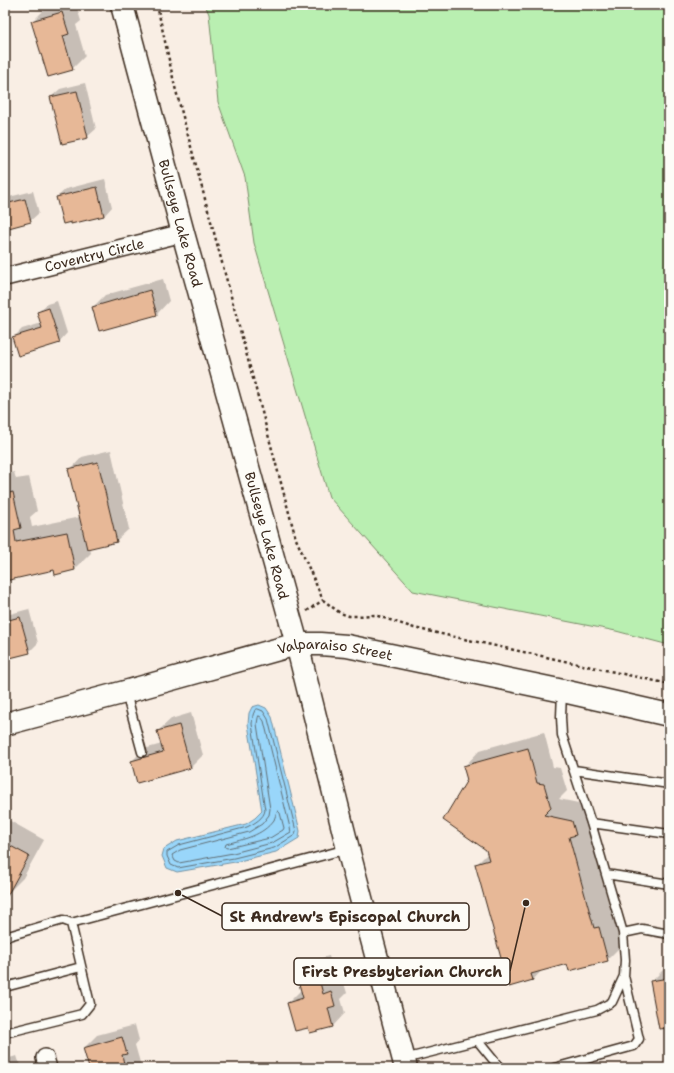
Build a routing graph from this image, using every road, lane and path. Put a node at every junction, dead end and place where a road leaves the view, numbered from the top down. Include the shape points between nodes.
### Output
1 (122, 5) edge
2 (156, 5) edge
3 (183, 233) junction
4 (5, 276) edge
5 (297, 644) junction
6 (669, 684) edge
7 (563, 691) junction
8 (126, 692) junction
9 (669, 715) edge
10 (5, 724) edge
11 (142, 752) dead end
12 (574, 770) junction
13 (669, 784) edge
14 (591, 823) junction
15 (669, 834) edge
16 (348, 849) junction
17 (606, 874) junction
18 (669, 884) edge
19 (71, 923) junction
20 (623, 933) junction
21 (669, 934) edge
22 (5, 937) edge
23 (81, 967) junction
24 (624, 976) junction
25 (5, 987) edge
26 (5, 1033) edge
27 (477, 1040) junction
28 (405, 1063) edge
29 (500, 1068) edge
30 (554, 1068) edge

1 - 3 street, Bullseye Lake Road
2 - 6 path via 177,94 296,540 323,600 340,613 349,616 375,615 414,628
3 - 4 street, Coventry Circle
3 - 5 street, Bullseye Lake Road
5 - 7 street, Valparaiso Street via 347,646
5 - 8 street, Valparaiso Street
5 - 16 street, Bullseye Lake Road
7 - 9 street, Valparaiso Street
7 - 12 lane via 562,735
8 - 10 street, Valparaiso Street
8 - 11 lane
12 - 13 lane
12 - 14 lane
14 - 15 lane
14 - 17 lane
16 - 19 lane
16 - 28 street, Bullseye Lake Road
17 - 18 lane
17 - 20 lane
19 - 22 lane via 63,920
19 - 23 lane
20 - 21 lane via 642,929
20 - 24 lane
23 - 25 lane
23 - 26 lane via 90,1004 82,1014
24 - 27 lane via 612,1002 597,1010
24 - 30 lane via 639,1039 634,1046
27 - 28 lane
27 - 29 lane

